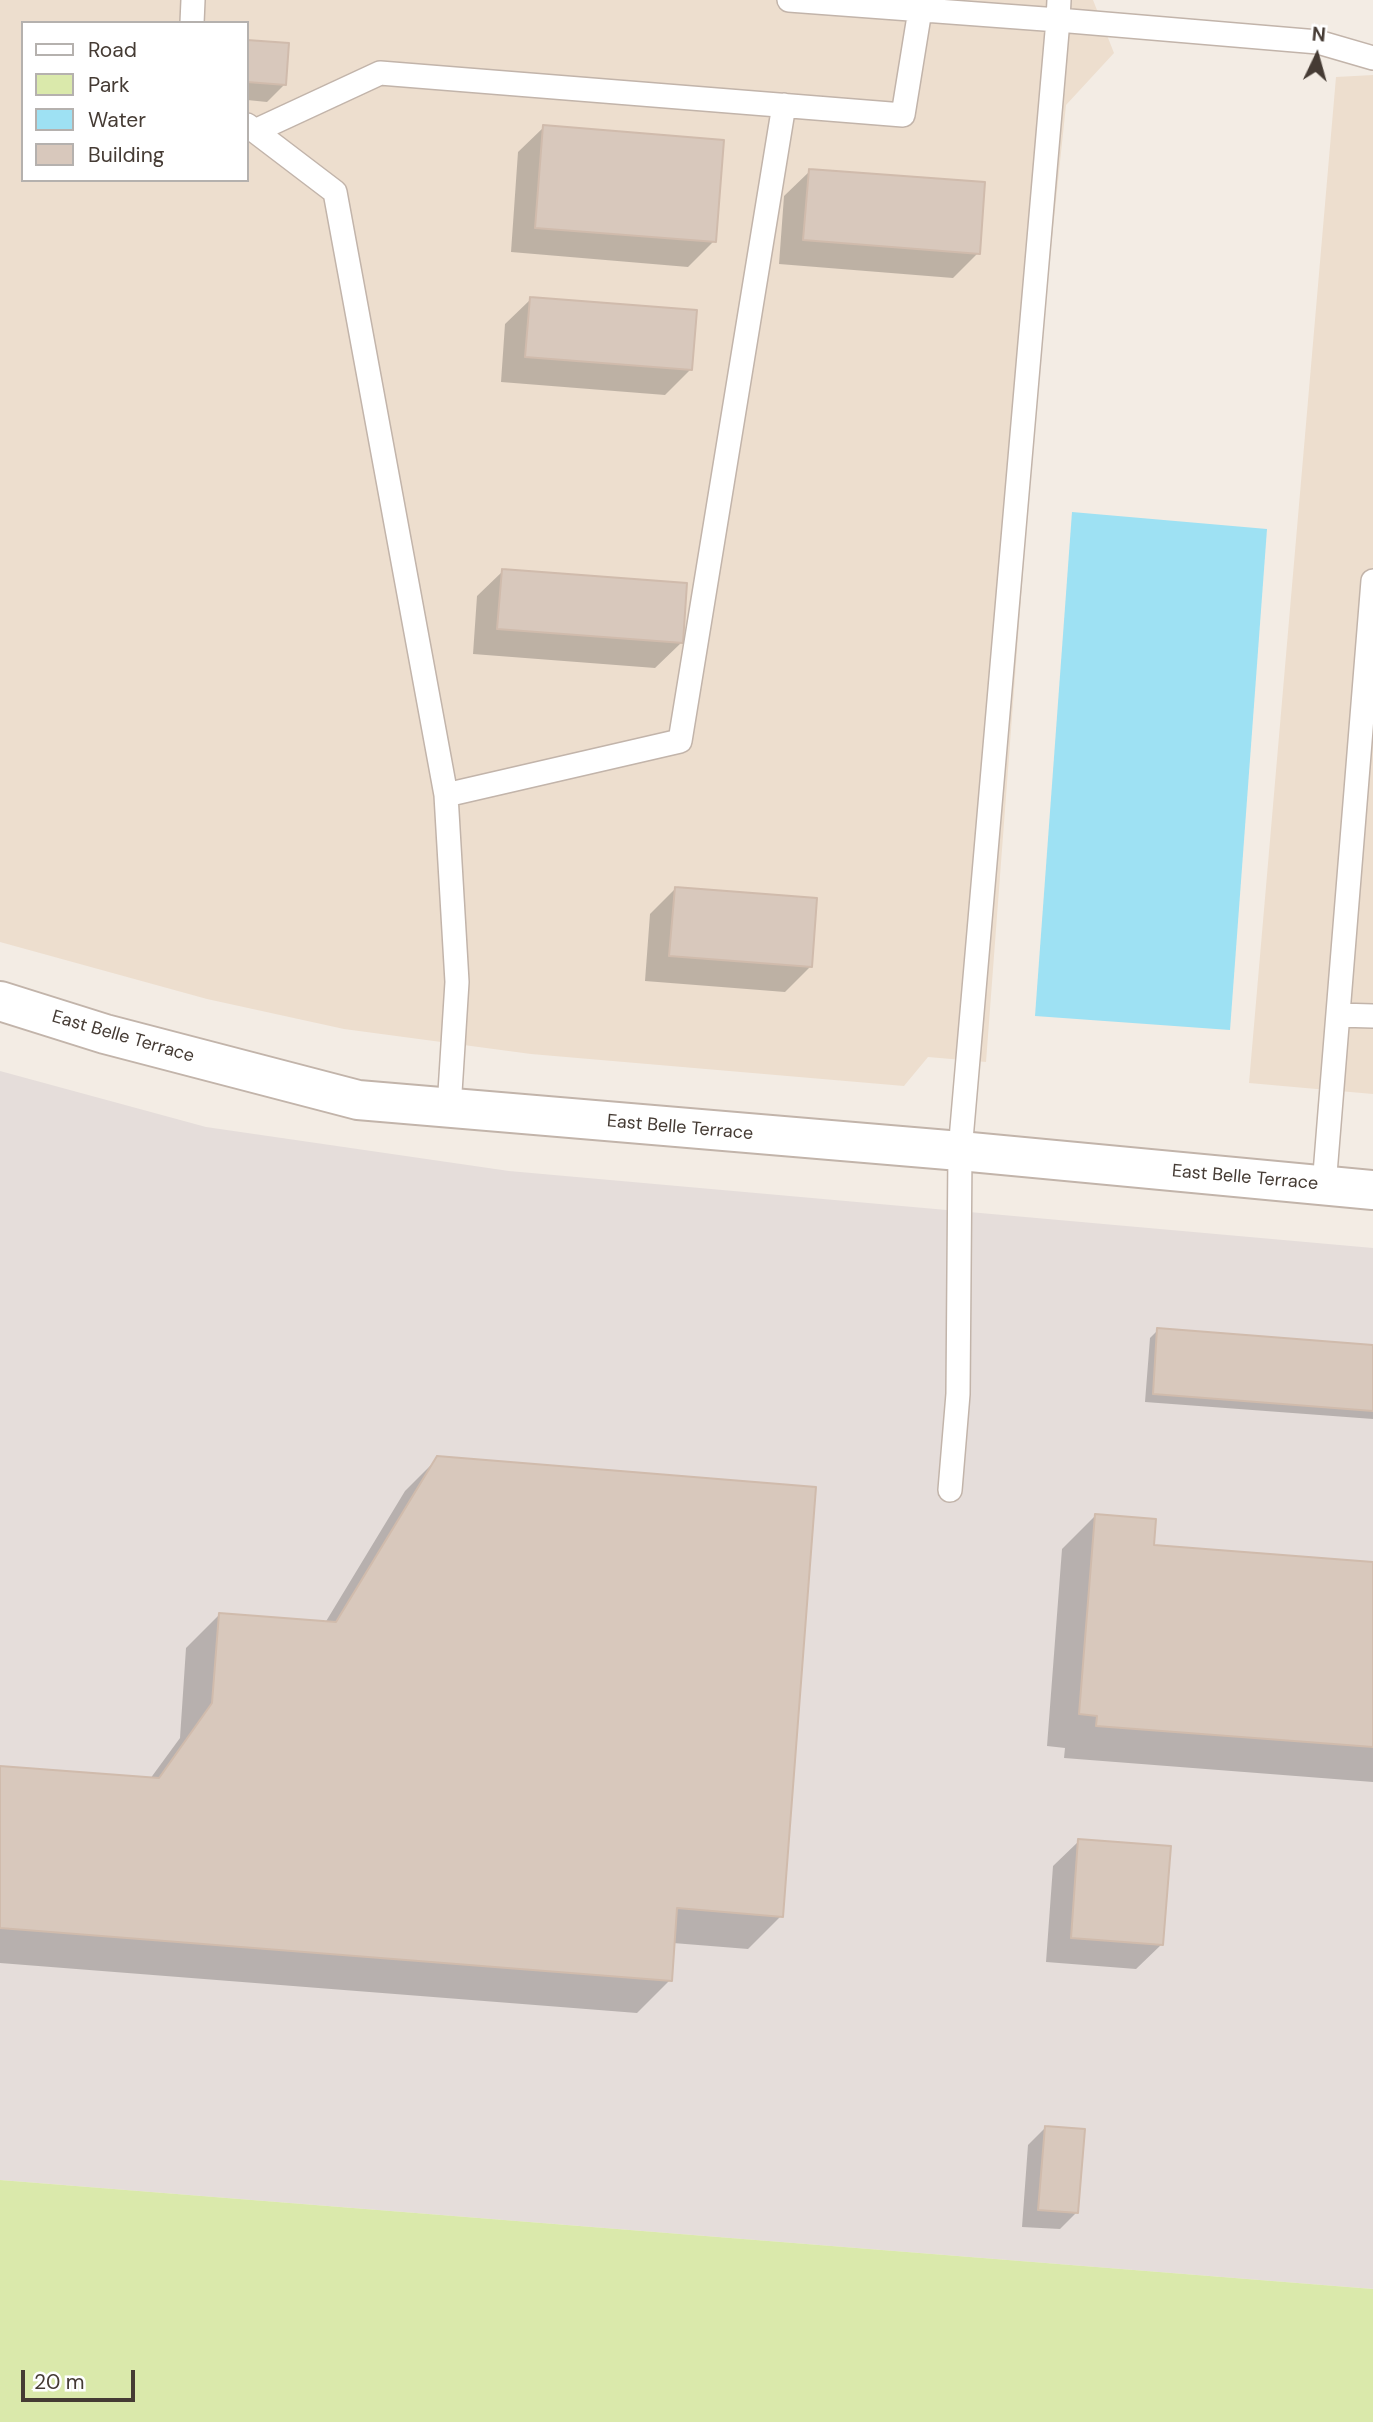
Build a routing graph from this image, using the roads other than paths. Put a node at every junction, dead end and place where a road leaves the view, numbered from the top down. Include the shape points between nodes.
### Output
1 (193, 0) edge
2 (789, 0) edge
3 (920, 10) junction
4 (1059, 10) edge
5 (192, 21) edge
6 (1373, 58) edge
7 (784, 105) junction
8 (251, 128) edge
9 (1373, 582) edge
10 (446, 795) junction
11 (0, 1001) edge
12 (1338, 1015) junction
13 (1373, 1016) edge
14 (449, 1108) junction
15 (960, 1151) junction
16 (1324, 1186) junction
17 (1373, 1190) edge
18 (950, 1490) dead end

1 - 5 lane
2 - 3 lane
3 - 4 lane
3 - 7 lane via 903,115
4 - 6 lane via 1318,43
4 - 15 lane
7 - 8 lane via 380,73
7 - 10 lane via 680,741
8 - 10 lane via 335,192
9 - 12 lane
10 - 14 lane via 457,982
11 - 14 street, East Belle Terrace via 105,1034 358,1100
12 - 13 lane
12 - 16 lane
14 - 15 street, East Belle Terrace
15 - 16 street, East Belle Terrace
15 - 18 lane via 958,1395
16 - 17 street, East Belle Terrace

